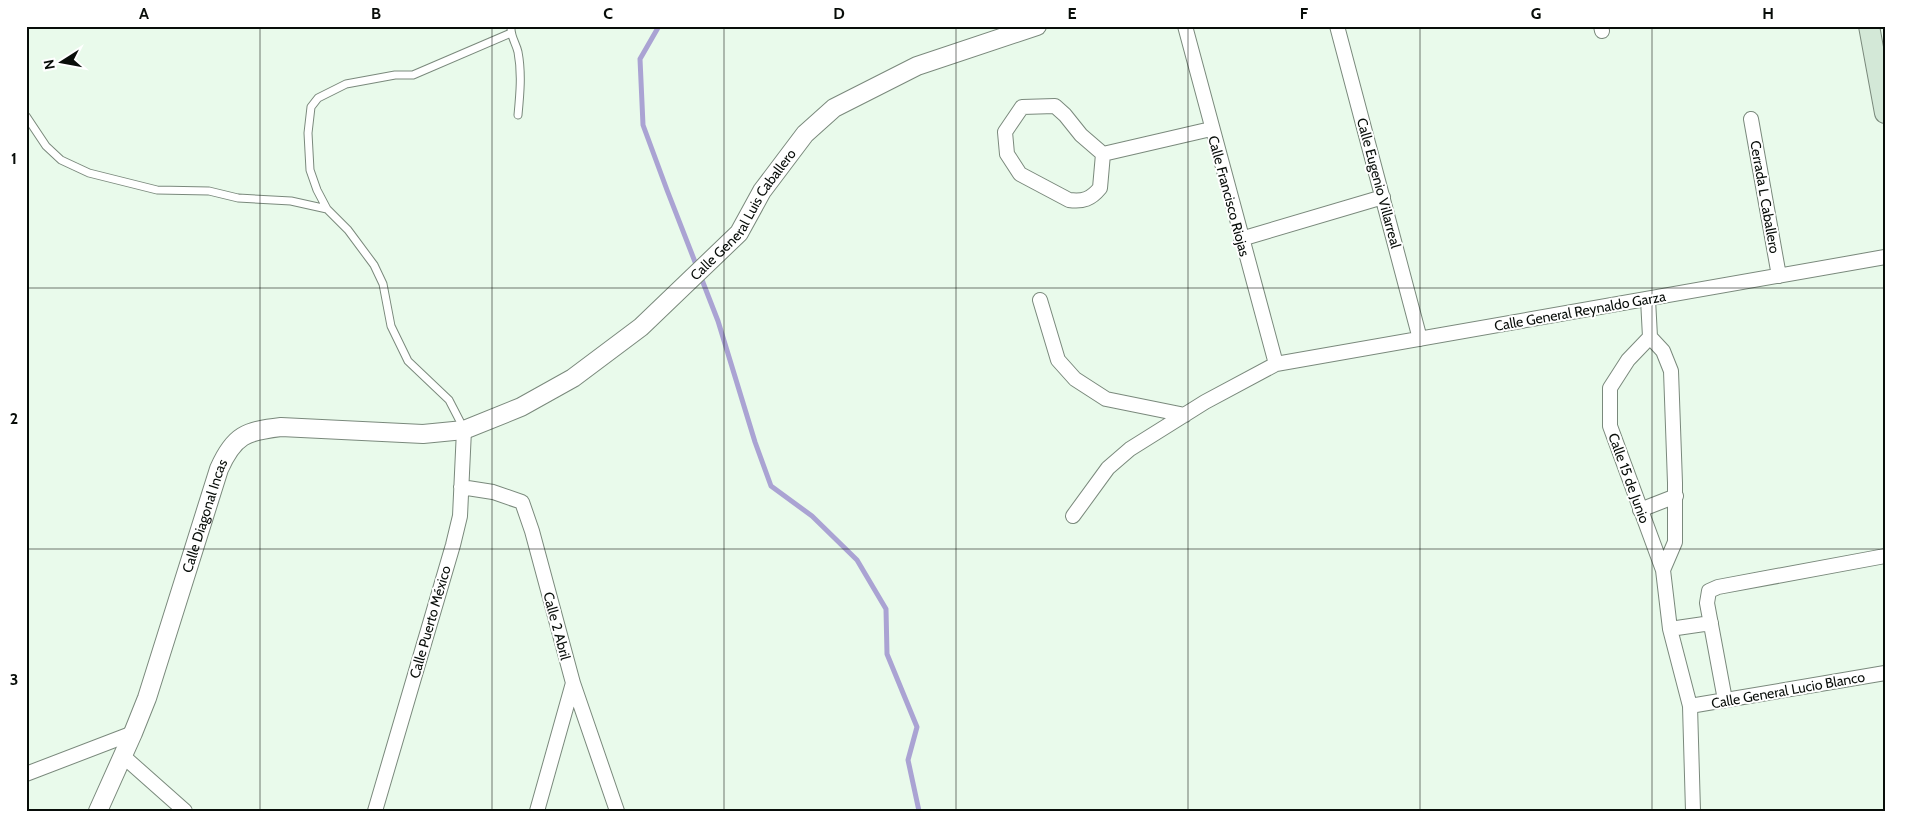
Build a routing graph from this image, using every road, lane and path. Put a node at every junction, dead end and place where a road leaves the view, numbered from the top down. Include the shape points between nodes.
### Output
1 (1037, 26) edge
2 (1185, 26) edge
3 (1337, 26) edge
4 (1870, 26) edge
5 (511, 30) edge
6 (1882, 82) edge
7 (1885, 113) edge
8 (518, 115) dead end
9 (26, 116) edge
10 (1751, 119) dead end
11 (1211, 129) junction
12 (1103, 154) junction
13 (1383, 198) junction
14 (327, 210) junction
15 (1242, 239) junction
16 (1885, 257) edge
17 (1779, 276) junction
18 (1648, 299) junction
19 (1040, 300) dead end
20 (1650, 337) junction
21 (1420, 339) junction
22 (1276, 364) junction
23 (1185, 415) junction
24 (464, 430) junction
25 (461, 488) junction
26 (1676, 496) junction
27 (1640, 510) junction
28 (1073, 516) dead end
29 (1885, 556) edge
30 (1663, 570) junction
31 (1710, 623) junction
32 (1670, 629) junction
33 (1885, 673) edge
34 (573, 683) junction
35 (1725, 700) junction
36 (1690, 706) junction
37 (133, 733) junction
38 (123, 756) junction
39 (26, 774) edge
40 (98, 811) edge
41 (184, 811) edge
42 (375, 811) edge
43 (537, 811) edge
44 (617, 811) edge
45 (1693, 811) edge

1 - 24 street, Calle General Luis Caballero via 917,66 834,108 805,134 762,191 739,233 642,327 573,378 521,407
2 - 11 street, Calle Francisco Riojas
3 - 13 street, Calle Eugenio Villarreal
4 - 6 main road
5 - 8 lane via 518,51 521,78
5 - 14 lane via 413,75 346,84 318,98 311,107 308,133 310,170
6 - 7 main road
9 - 14 lane via 46,146 61,160 89,173 157,190 209,191 238,198 291,201
10 - 17 street, Cerrada L Caballero
11 - 12 street
11 - 15 street, Calle Francisco Riojas
12 - 12 street via 1055,106 1022,107 1005,132 1007,154 1020,174 1069,200 1088,199 1100,188
13 - 15 street
13 - 21 street, Calle Eugenio Villarreal
14 - 24 lane via 348,230 374,265 383,284 392,326 408,361 449,400
15 - 22 street, Calle Francisco Riojas
16 - 17 street, Calle General Reynaldo Garza
17 - 18 street, Calle General Reynaldo Garza
18 - 20 street
18 - 21 street, Calle General Reynaldo Garza
19 - 23 street via 1058,360 1075,379 1106,399
20 - 26 street, Calle 15 de Junio via 1663,351 1671,371
20 - 27 street, Calle 15 de Junio via 1628,360 1610,388 1610,426
21 - 22 street, Calle General Reynaldo Garza
22 - 23 street, Calle General Reynaldo Garza
23 - 28 street, Calle General Reynaldo Garza via 1130,449 1108,468
24 - 25 street, Calle Puerto México
24 - 37 street, Calle Diagonal Incas via 422,434 281,427 254,432 236,441 227,451 219,469 164,646
25 - 34 street, Calle 2 Abril via 493,492 522,502
25 - 42 street, Calle Puerto México via 460,516 453,545
26 - 27 street
26 - 30 street, Calle 15 de Junio via 1675,542
27 - 30 street, Calle 15 de Junio
29 - 31 street via 1718,587 1709,591
30 - 32 street, Calle 15 de Junio
31 - 32 street
31 - 35 street
32 - 36 street, Calle 15 de Junio
33 - 35 street, Calle General Lucio Blanco
34 - 43 street
34 - 44 street
35 - 36 street, Calle General Lucio Blanco
36 - 45 street, Calle 15 de Junio
37 - 38 street, Calle Diagonal Incas
37 - 39 street
38 - 40 street, Calle Diagonal Incas
38 - 41 street

